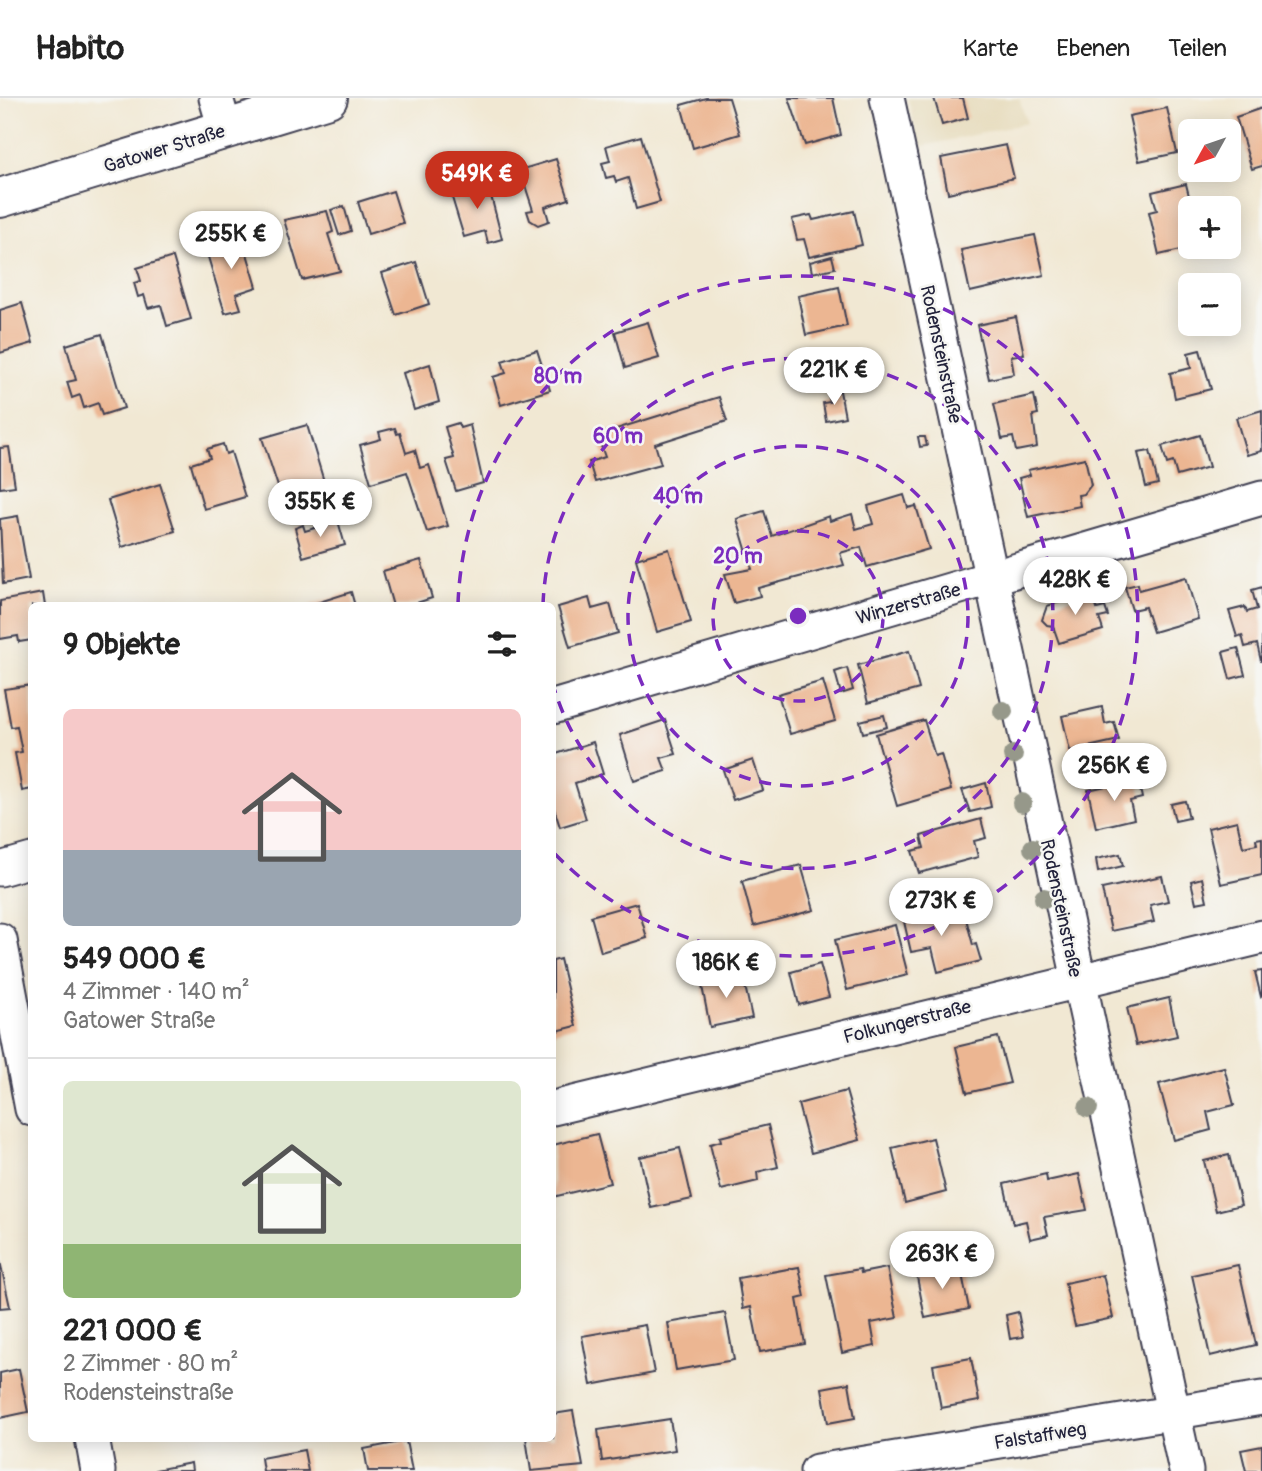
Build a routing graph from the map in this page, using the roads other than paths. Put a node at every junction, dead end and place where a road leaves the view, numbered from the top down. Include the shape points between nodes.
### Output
1 (328, 98) edge
2 (887, 98) edge
3 (220, 113) edge
4 (0, 198) edge
5 (1262, 498) edge
6 (990, 579) junction
7 (556, 706) edge
8 (28, 861) edge
9 (0, 869) edge
10 (1262, 937) edge
11 (0, 940) edge
12 (1078, 980) junction
13 (28, 1088) edge
14 (556, 1107) edge
15 (1262, 1398) edge
16 (1174, 1413) junction
17 (93, 1442) edge
18 (98, 1471) edge
19 (817, 1471) edge
20 (1186, 1471) edge

1 - 3 main road, Gatower Straße
2 - 6 street, Rodensteinstraße
3 - 4 main road, Gatower Straße
5 - 6 street, Winzerstraße
6 - 7 street, Winzerstraße
6 - 12 street, Rodensteinstraße
8 - 9 street
10 - 12 street, Folkungerstraße
11 - 13 street
12 - 14 street, Folkungerstraße
12 - 16 street, Rodensteinstraße
15 - 16 street, Falstaffweg
16 - 19 street, Falstaffweg
16 - 20 street, Rodensteinstraße
17 - 18 street

